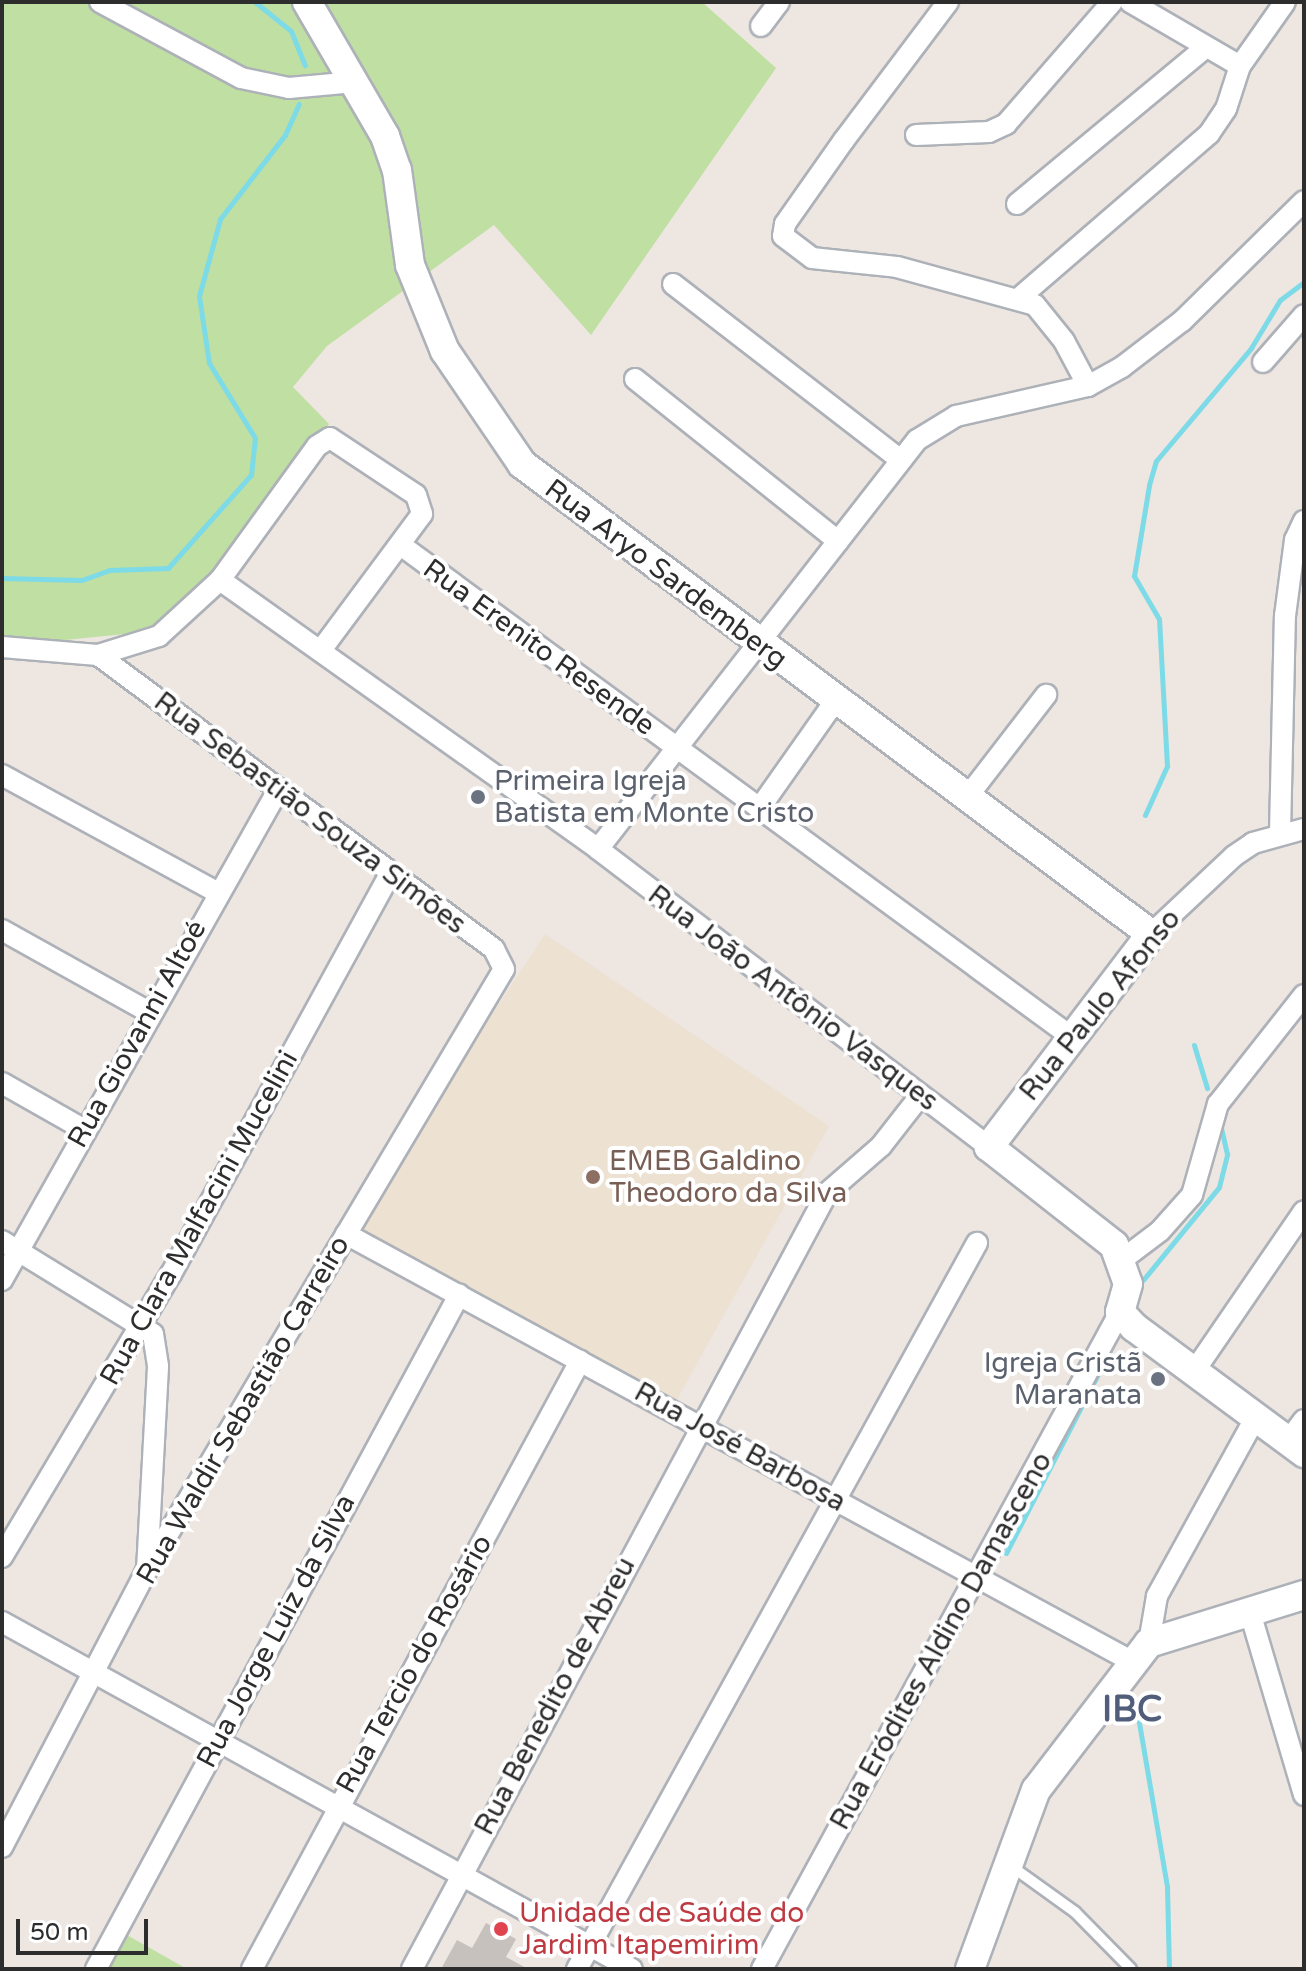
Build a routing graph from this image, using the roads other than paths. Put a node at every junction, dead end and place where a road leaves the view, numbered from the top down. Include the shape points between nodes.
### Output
1 (100, 2) edge
2 (307, 2) edge
3 (779, 2) edge
4 (948, 2) edge
5 (1112, 2) edge
6 (1130, 2) edge
7 (1285, 2) edge
8 (761, 26) dead end
9 (1206, 47) junction
10 (1240, 66) junction
11 (355, 82) junction
12 (916, 135) dead end
13 (1304, 201) edge
14 (1017, 204) dead end
15 (673, 284) dead end
16 (1019, 298) junction
17 (1304, 315) edge
18 (1263, 362) dead end
19 (635, 379) dead end
20 (1088, 386) junction
21 (901, 460) junction
22 (1304, 521) edge
23 (838, 541) junction
24 (402, 546) junction
25 (1290, 579) junction
26 (220, 580) junction
27 (1304, 597) edge
28 (756, 643) junction
29 (2, 647) edge
30 (321, 650) junction
31 (98, 655) junction
32 (1046, 695) dead end
33 (836, 700) junction
34 (677, 748) junction
35 (2, 775) edge
36 (277, 792) junction
37 (968, 796) junction
38 (759, 809) junction
39 (1304, 829) edge
40 (1280, 833) junction
41 (598, 849) junction
42 (389, 876) junction
43 (217, 892) junction
44 (2, 930) edge
45 (1151, 934) junction
46 (502, 982) joint
47 (1304, 995) edge
48 (149, 1012) junction
49 (1069, 1035) junction
50 (2, 1083) edge
51 (920, 1096) junction
52 (83, 1129) junction
53 (989, 1147) junction
54 (1304, 1211) edge
55 (346, 1234) junction
56 (977, 1243) dead end
57 (10, 1246) edge
58 (1123, 1259) junction
59 (2, 1280) edge
60 (459, 1295) junction
61 (1120, 1312) junction
62 (143, 1322) junction
63 (580, 1361) junction
64 (1193, 1373) junction
65 (1256, 1417) junction
66 (698, 1424) junction
67 (1299, 1438) edge
68 (834, 1499) junction
69 (2, 1557) edge
70 (146, 1571) junction
71 (978, 1574) junction
72 (1304, 1595) edge
73 (1249, 1609) junction
74 (2, 1622) edge
75 (1141, 1652) junction
76 (94, 1674) junction
77 (215, 1743) junction
78 (1304, 1795) edge
79 (334, 1809) junction
80 (2, 1847) edge
81 (1006, 1863) junction
82 (460, 1875) junction
83 (590, 1946) junction
84 (96, 1969) edge
85 (252, 1969) edge
86 (412, 1969) edge
87 (577, 1969) edge
88 (632, 1969) edge
89 (762, 1969) edge
90 (970, 1969) edge
91 (1131, 1969) edge

1 - 11 street via 241,78 289,88
2 - 11 street, Rua Aryo Sardemberg
3 - 8 street
4 - 16 street via 835,152 783,236 812,258 897,267
5 - 12 street via 1006,124 989,132
6 - 9 street
7 - 10 street
9 - 10 street
9 - 14 street
10 - 16 street via 1226,109 1209,134
11 - 28 street, Rua Aryo Sardemberg via 397,170 410,265 425,308 481,412 522,464
13 - 20 street via 1154,346
15 - 21 street
16 - 20 street via 1050,319
17 - 18 street
19 - 23 street
20 - 21 street via 956,416 932,427
21 - 23 street
22 - 25 street
23 - 28 street
24 - 26 street via 422,514 416,495 330,438 317,446
24 - 30 street
24 - 34 street, Rua Erenito Resende
25 - 27 street
25 - 40 street
26 - 30 street, Rua João Antônio Vasques
26 - 31 street via 159,636
28 - 33 street, Rua Aryo Sardemberg
28 - 34 street
29 - 31 street
30 - 41 street, Rua João Antônio Vasques
31 - 36 street, Rua Sebastião Souza Simões
32 - 37 street
33 - 37 street, Rua Aryo Sardemberg
33 - 38 street
34 - 38 street, Rua Erenito Resende
34 - 41 street
35 - 43 street
36 - 42 street, Rua Sebastião Souza Simões
36 - 43 street, Rua Giovanni Altoé
37 - 45 street, Rua Aryo Sardemberg
38 - 49 street, Rua Erenito Resende
39 - 40 street, Rua Paulo Afonso
40 - 45 street, Rua Paulo Afonso via 1234,856
41 - 51 street, Rua João Antônio Vasques
42 - 46 street, Rua Sebastião Souza Simões via 494,949 503,960
42 - 62 street, Rua Clara Malfacini Mucelini
43 - 48 street, Rua Giovanni Altoé
44 - 48 street
45 - 49 street, Rua Paulo Afonso
46 - 55 street, Rua Waldir Sebastião Carreiro
47 - 58 street via 1218,1104 1192,1195 1160,1231
48 - 52 street, Rua Giovanni Altoé
49 - 53 street, Rua Paulo Afonso
50 - 52 street
51 - 53 street, Rua João Antônio Vasques
51 - 66 street, Rua Benedito de Abreu via 881,1146 827,1193
52 - 57 street, Rua Giovanni Altoé
53 - 58 street, Rua João Antônio Vasques via 1103,1234
54 - 64 street
55 - 60 street, Rua José Barbosa
55 - 70 street, Rua Waldir Sebastião Carreiro
56 - 68 street
57 - 59 street, Rua Giovanni Altoé
57 - 62 street
58 - 61 street via 1128,1284
60 - 63 street, Rua José Barbosa
60 - 77 street, Rua Jorge Luiz da Silva
61 - 64 street
61 - 71 street, Rua Eródites Aldino Damasceno
62 - 69 street, Rua Clara Malfacini Mucelini
62 - 70 street via 157,1347
63 - 66 street, Rua José Barbosa
63 - 79 street, Rua Tercio do Rosário
64 - 65 street
65 - 67 street
65 - 75 street via 1157,1596
66 - 68 street, Rua José Barbosa
66 - 82 street, Rua Benedito de Abreu
68 - 71 street, Rua José Barbosa
68 - 83 street
70 - 76 street, Rua Waldir Sebastião Carreiro
71 - 75 street, Rua José Barbosa
71 - 89 street, Rua Eródites Aldino Damasceno
72 - 73 street
73 - 75 street
73 - 78 street
74 - 76 street
75 - 81 street via 1036,1790
76 - 77 street
76 - 80 street, Rua Waldir Sebastião Carreiro
77 - 79 street
77 - 84 street, Rua Jorge Luiz da Silva
79 - 82 street
79 - 85 street, Rua Tercio do Rosário
81 - 90 street
81 - 91 lane via 1075,1912
82 - 83 street
82 - 86 street, Rua Benedito de Abreu
83 - 87 street
83 - 88 street

